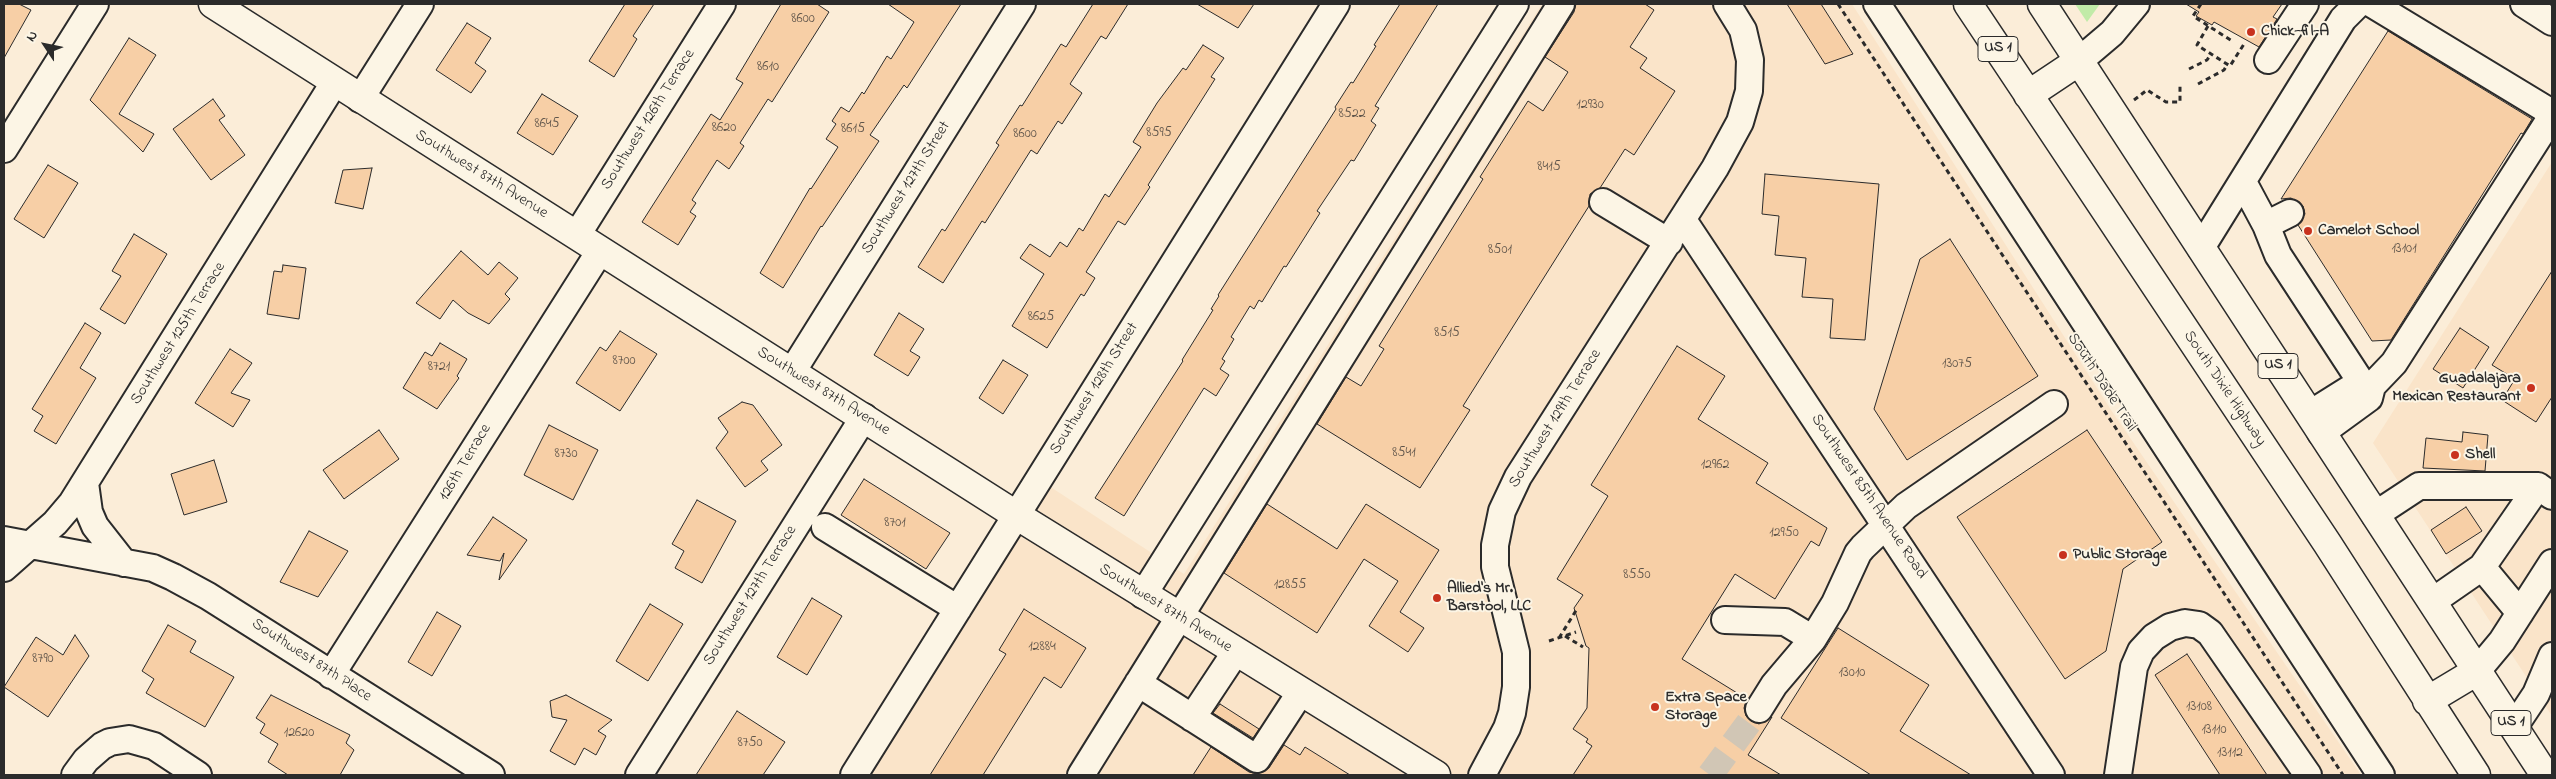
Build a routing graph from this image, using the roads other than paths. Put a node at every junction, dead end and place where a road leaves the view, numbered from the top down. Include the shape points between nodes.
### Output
1 (95, 4) edge
2 (213, 4) edge
3 (420, 4) edge
4 (722, 4) edge
5 (1022, 4) edge
6 (1336, 4) edge
7 (1514, 4) edge
8 (1561, 4) edge
9 (1727, 4) edge
10 (1878, 4) edge
11 (1968, 4) edge
12 (2042, 4) edge
13 (2136, 4) edge
14 (2304, 4) edge
15 (2358, 4) edge
16 (2372, 4) edge
17 (2524, 4) edge
18 (2552, 22) edge
19 (2268, 60) dead end
20 (2079, 61) junction
21 (334, 83) junction
22 (2028, 95) junction
23 (360, 99) junction
24 (2552, 115) edge
25 (4, 149) edge
26 (2243, 182) junction
27 (1603, 202) dead end
28 (2290, 214) dead end
29 (1683, 220) junction
30 (2266, 226) junction
31 (577, 235) junction
32 (1669, 242) junction
33 (2201, 248) junction
34 (600, 251) junction
35 (792, 372) junction
36 (2366, 384) junction
37 (2054, 404) dead end
38 (864, 417) junction
39 (2315, 424) junction
40 (85, 483) junction
41 (2545, 491) edge
42 (1016, 515) junction
43 (2375, 515) junction
44 (825, 526) dead end
45 (1887, 526) junction
46 (4, 540) edge
47 (30, 546) junction
48 (124, 563) junction
49 (2552, 563) edge
50 (2482, 567) junction
51 (4, 568) edge
52 (1143, 595) junction
53 (2433, 601) junction
54 (958, 609) junction
55 (2520, 613) junction
56 (1180, 617) junction
57 (1725, 620) dead end
58 (1813, 639) junction
59 (1235, 653) junction
60 (2552, 656) edge
61 (2477, 671) junction
62 (331, 675) junction
63 (1138, 684) junction
64 (1300, 693) junction
65 (2427, 701) junction
66 (1759, 709) tunnel mouth
67 (1192, 718) junction
68 (2514, 727) junction
69 (75, 775) edge
70 (198, 775) edge
71 (491, 775) edge
72 (639, 775) edge
73 (854, 775) edge
74 (1081, 775) edge
75 (1436, 775) edge
76 (1482, 775) edge
77 (2051, 775) edge
78 (2118, 775) edge
79 (2308, 775) edge
80 (2381, 775) edge
81 (2476, 775) edge
82 (2545, 775) edge

1 - 25 street
2 - 21 main road, Southwest 87th Avenue
3 - 23 street
4 - 31 street, Southwest 126th Terrace
5 - 35 street, Southwest 127th Street
6 - 42 street, Southwest 128th Street
7 - 52 street
8 - 56 street
9 - 29 street, Southwest 129th Terrace via 1743,30 1748,46 1749,91 1730,144
10 - 80 street
11 - 22 main road, South Dixie Highway / US 1
12 - 20 main road, US 1
13 - 20 street via 2112,33
14 - 19 street
15 - 26 street via 2343,19
16 - 24 street
17 - 18 street
20 - 22 main road
20 - 33 main road, US 1
21 - 23 main road, Southwest 87th Avenue
21 - 40 street, Southwest 125th Terrace
22 - 65 main road, South Dixie Highway / US 1 via 2322,535
23 - 31 main road, Southwest 87th Avenue
24 - 36 street via 2421,308 2389,370
26 - 30 street
26 - 33 street
27 - 32 street
28 - 30 street
29 - 32 street, Southwest 129th Terrace
29 - 45 street, Southwest 85th Avenue Road
30 - 36 street via 2278,254
31 - 34 main road, Southwest 87th Avenue
32 - 76 street, Southwest 129th Terrace via 1518,478 1502,511 1496,534 1495,567 1516,652 1516,687 1507,728
33 - 39 main road, US 1
34 - 35 main road, Southwest 87th Avenue
34 - 62 street, 126th Terrace
35 - 38 main road, Southwest 87th Avenue
36 - 39 street via 2369,398
37 - 45 street via 1906,506
38 - 42 main road, Southwest 87th Avenue
38 - 72 street, Southwest 127th Terrace
39 - 43 main road, US 1
40 - 47 street, Southwest 125th Terrace via 60,518
40 - 48 street via 89,512 95,526
41 - 43 street via 2418,486
41 - 50 street
42 - 52 main road, Southwest 87th Avenue
42 - 54 street, Southwest 128th Street
43 - 53 main road, US 1
44 - 54 street
45 - 58 street via 1858,553 1835,603
45 - 77 street, Southwest 85th Avenue Road
46 - 47 street, Southwest 87th Place
47 - 48 street, Southwest 87th Place
47 - 51 street, Southwest 125th Terrace
48 - 62 street, Southwest 87th Place via 153,568 193,586
49 - 55 street
50 - 53 street
50 - 55 street
52 - 56 main road, Southwest 87th Avenue
53 - 61 main road, US 1
54 - 73 street, Southwest 128th Street
55 - 61 street
56 - 59 main road, Southwest 87th Avenue
56 - 63 street
57 - 58 street via 1785,622
58 - 66 street via 1774,685
59 - 64 main road, Southwest 87th Avenue
59 - 67 street
60 - 68 street via 2536,694
61 - 65 main road
61 - 68 main road, US 1
62 - 71 street, Southwest 87th Place
63 - 67 street
63 - 74 street
64 - 67 street via 1257,759
64 - 75 main road, Southwest 87th Avenue
65 - 81 main road, South Dixie Highway / US 1
68 - 82 main road, US 1
69 - 70 street via 94,752 110,742 129,739 146,743
78 - 79 street via 2134,667 2141,650 2170,627 2185,623 2210,633

